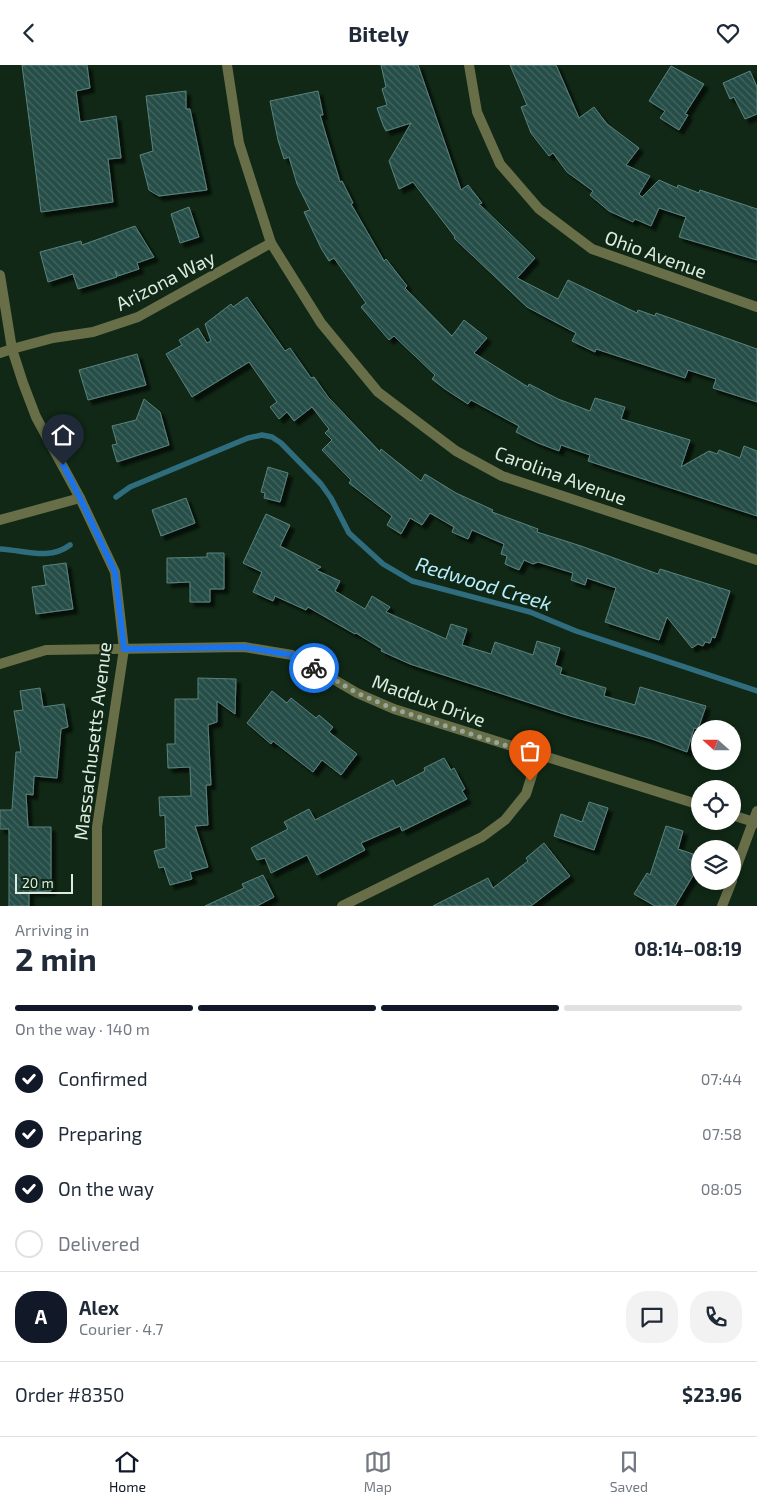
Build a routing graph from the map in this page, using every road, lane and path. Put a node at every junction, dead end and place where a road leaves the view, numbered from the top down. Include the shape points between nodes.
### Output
1 (227, 65) edge
2 (470, 65) edge
3 (271, 243) junction
4 (0, 275) edge
5 (757, 307) edge
6 (12, 349) junction
7 (0, 353) edge
8 (80, 498) junction
9 (0, 520) edge
10 (757, 560) edge
11 (124, 649) junction
12 (0, 664) edge
13 (538, 756) junction
14 (691, 802) edge
15 (757, 811) edge
16 (741, 818) edge
17 (755, 823) edge
18 (741, 858) edge
19 (728, 890) edge
20 (97, 906) edge
21 (342, 906) edge
22 (722, 906) edge

1 - 3 street, Carolina Avenue via 239,143
2 - 5 street, Ohio Avenue via 477,112 500,164 539,209 592,249
3 - 6 street, Arizona Way via 138,317 93,332 52,338
3 - 10 street, Carolina Avenue via 321,323 378,392 456,451 502,476
4 - 6 street, Massachusetts Avenue
6 - 7 street, Arizona Way
6 - 8 street, Massachusetts Avenue via 36,417
8 - 9 street
8 - 11 street, Massachusetts Avenue via 115,572
11 - 12 street, Maddux Drive via 46,650
11 - 13 street, Maddux Drive via 244,647 292,655 357,693 394,709
11 - 20 street, Massachusetts Avenue via 97,827
13 - 14 street, Maddux Drive
13 - 21 street via 526,794 505,820 482,837
15 - 17 street
16 - 17 street
17 - 18 street
19 - 22 street

